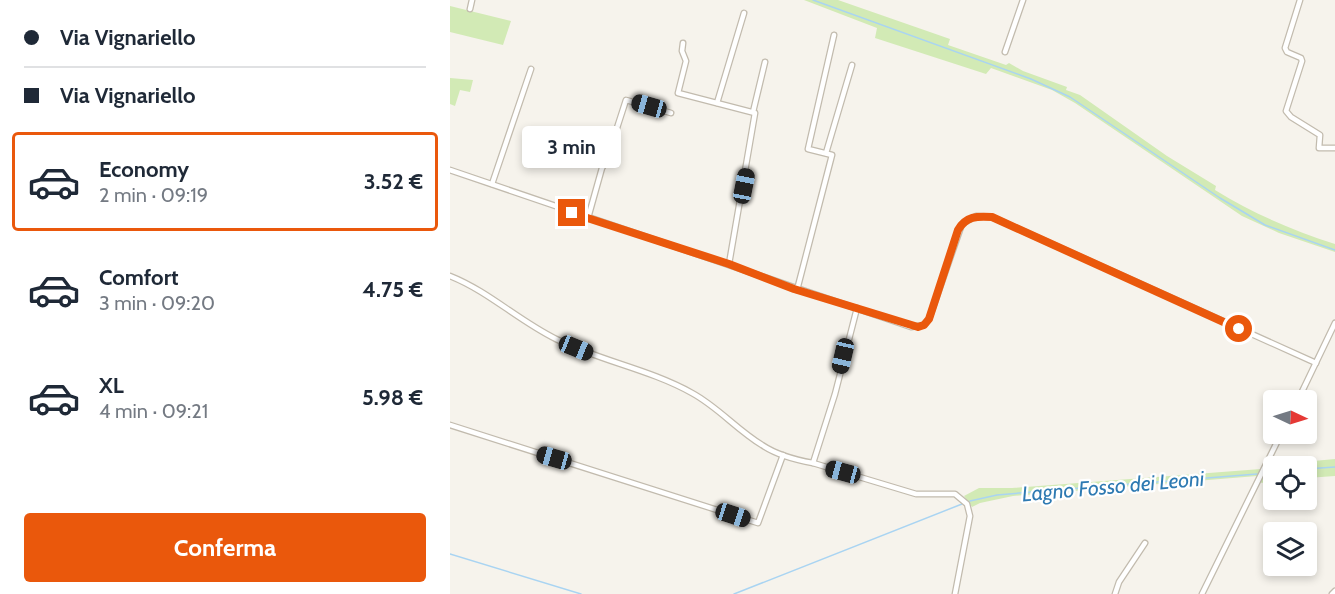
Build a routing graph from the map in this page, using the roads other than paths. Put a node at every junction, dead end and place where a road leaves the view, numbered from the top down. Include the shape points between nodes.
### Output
1 (472, 0) edge
2 (1023, 0) edge
3 (1300, 0) edge
4 (470, 9) dead end
5 (744, 13) dead end
6 (834, 35) dead end
7 (683, 43) dead end
8 (1005, 52) dead end
9 (765, 62) dead end
10 (852, 65) dead end
11 (531, 69) dead end
12 (717, 103) junction
13 (753, 112) junction
14 (671, 113) dead end
15 (1335, 148) edge
16 (826, 153) junction
17 (450, 170) edge
18 (492, 184) junction
19 (588, 218) junction
20 (729, 264) junction
21 (450, 276) edge
22 (797, 290) junction
23 (857, 308) junction
24 (1335, 323) edge
25 (1316, 363) junction
26 (1303, 390) edge
27 (450, 425) edge
28 (1276, 444) edge
29 (783, 455) junction
30 (813, 463) junction
31 (1145, 543) dead end
32 (955, 594) edge
33 (1115, 594) edge
34 (1202, 594) edge

1 - 4 street
2 - 8 street
3 - 15 street via 1285,48 1302,61 1287,111 1320,135 1320,147
5 - 12 street
6 - 16 street via 808,149
7 - 12 street via 686,61 678,93
9 - 13 street
10 - 16 street
11 - 18 street
12 - 13 street
13 - 20 street via 753,137
14 - 19 street via 626,100
16 - 22 street via 832,155
17 - 18 street
18 - 19 street
19 - 20 street
20 - 22 street
21 - 29 street via 558,340 695,394 760,444
22 - 23 street
23 - 25 street via 911,327 924,325 958,230 976,216 992,217
23 - 30 street
24 - 25 street
25 - 26 street
27 - 29 street via 758,523
28 - 34 street
29 - 30 street
30 - 32 street via 916,494 950,493 963,500 970,516
31 - 33 street

